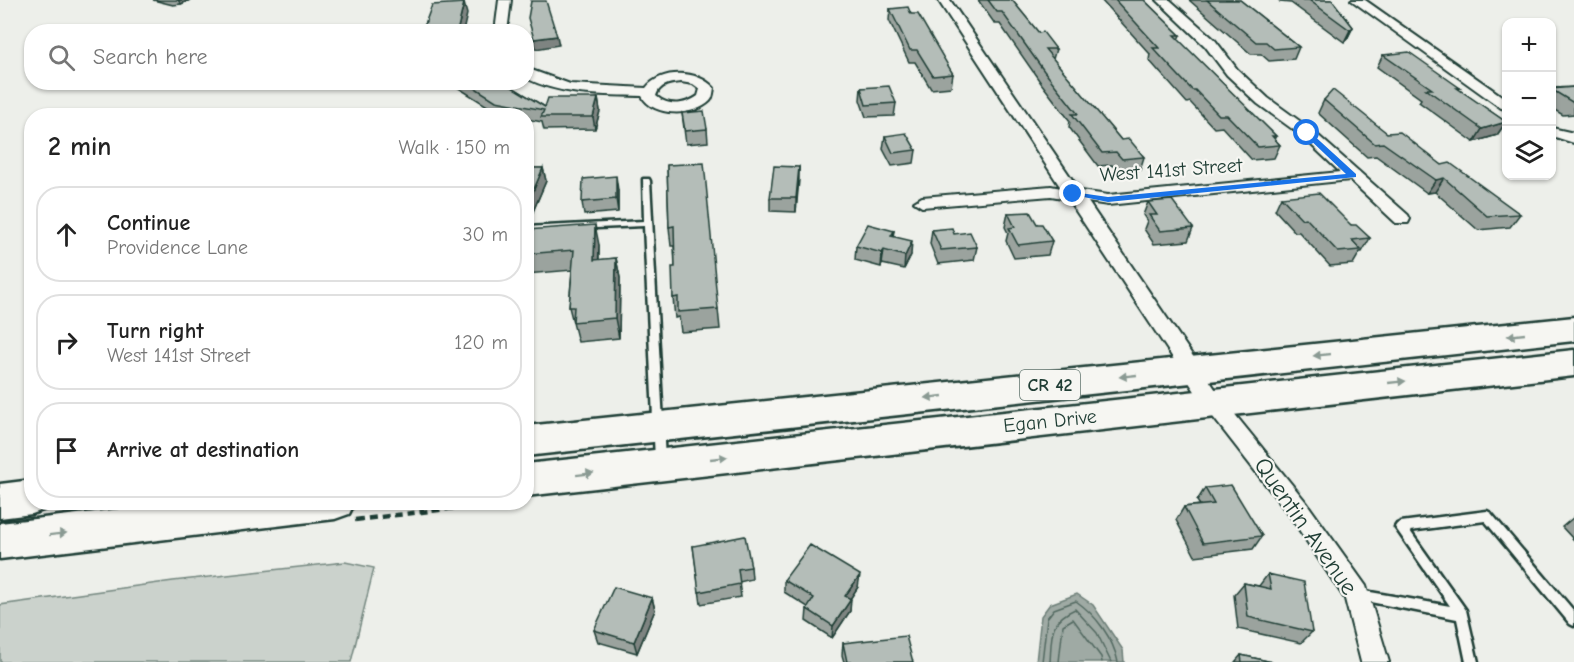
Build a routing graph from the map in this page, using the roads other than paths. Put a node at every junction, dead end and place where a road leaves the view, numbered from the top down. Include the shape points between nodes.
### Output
1 (505, 0) edge
2 (944, 0) edge
3 (1163, 0) edge
4 (1357, 0) edge
5 (502, 24) edge
6 (534, 75) edge
7 (650, 92) dead end
8 (1502, 102) edge
9 (1353, 176) junction
10 (646, 181) dead end
11 (1073, 194) junction
12 (922, 202) dead end
13 (1402, 219) dead end
14 (648, 223) junction
15 (534, 229) edge
16 (1574, 328) edge
17 (1574, 363) edge
18 (1193, 369) junction
19 (1213, 402) junction
20 (658, 427) junction
21 (534, 440) edge
22 (661, 465) junction
23 (534, 479) edge
24 (24, 498) edge
25 (0, 501) edge
26 (266, 510) edge
27 (0, 541) edge
28 (1357, 594) junction
29 (1462, 614) junction
30 (1574, 620) edge
31 (1375, 662) edge
32 (1472, 662) edge

1 - 5 street
2 - 11 street, Quentin Avenue
3 - 9 street via 1247,86 1307,133
4 - 8 street
6 - 7 street via 574,88
9 - 11 street, West 141st Street via 1108,200
9 - 13 street
10 - 14 lane
11 - 12 street, West 141st Street via 1051,191
11 - 18 street, Quentin Avenue
14 - 15 lane
14 - 20 lane
16 -> 18 highway, Egan Drive / CR 42
19 -> 17 highway, Egan Drive / CR 42
18 - 19 street, Quentin Avenue
18 -> 20 highway, Egan Drive / CR 42
22 -> 19 highway, Egan Drive / CR 42
19 - 28 street, Quentin Avenue via 1298,508
20 - 21 highway, Egan Drive / CR 42
20 - 22 lane
23 -> 22 highway, Egan Drive / CR 42
24 - 25 highway
27 -> 26 highway
28 - 29 lane
28 - 31 street, Quentin Avenue
29 - 30 lane via 1401,527 1487,516
29 - 32 lane

